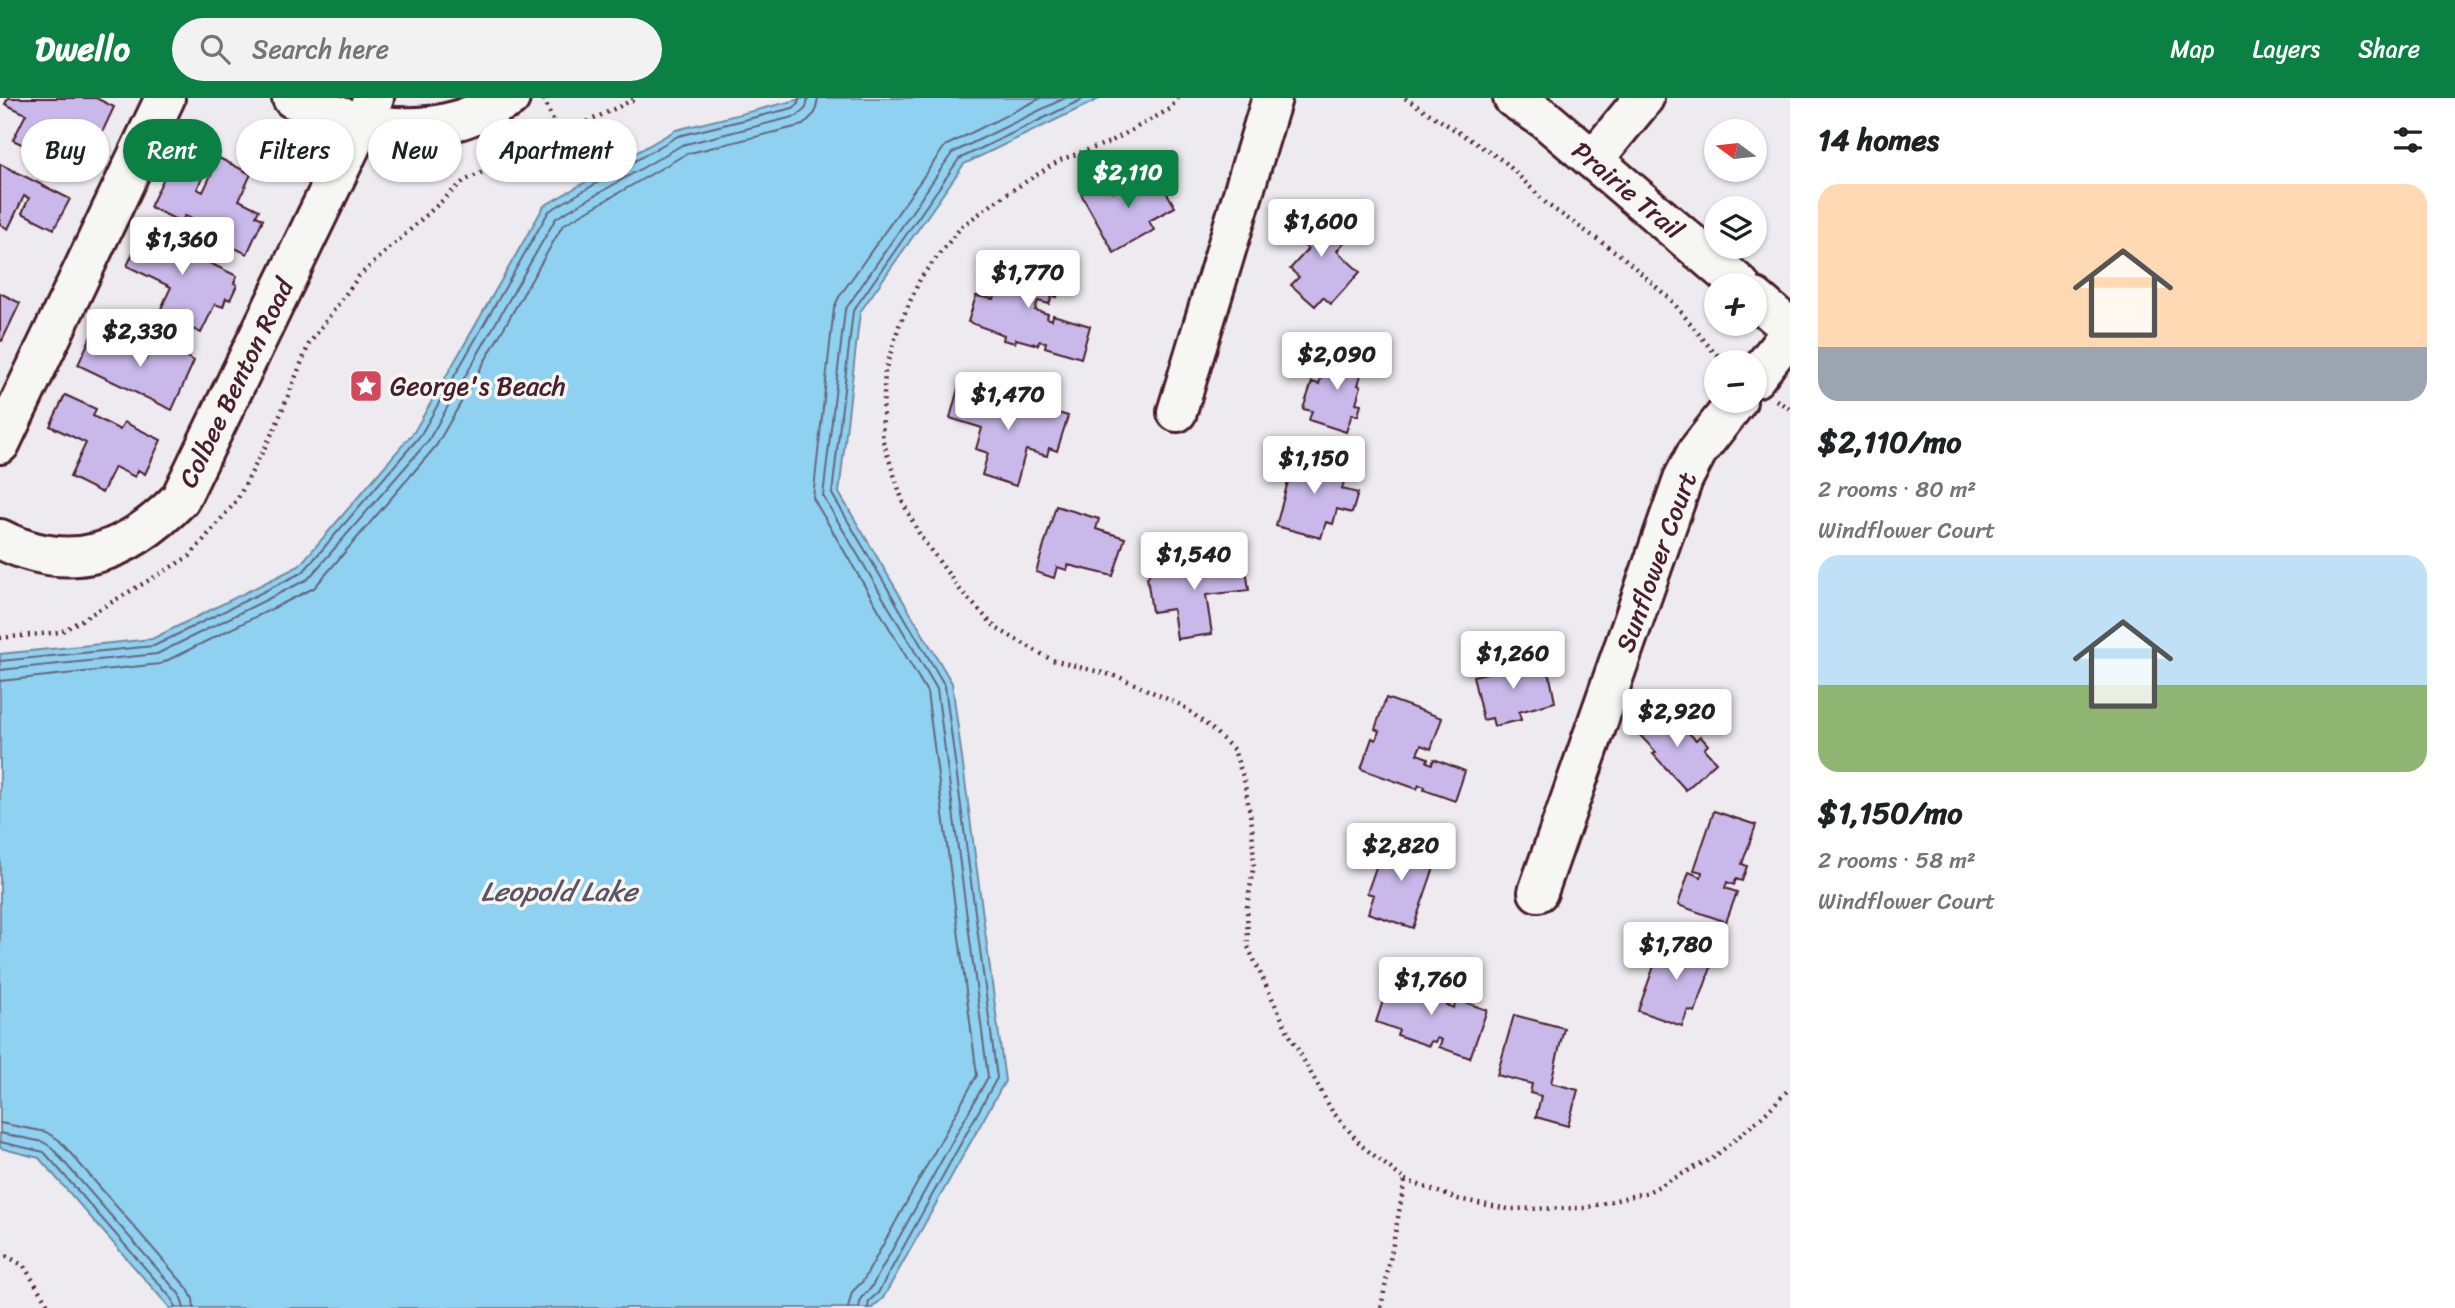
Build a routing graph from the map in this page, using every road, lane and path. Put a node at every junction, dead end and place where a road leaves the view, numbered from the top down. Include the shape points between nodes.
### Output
1 (165, 98) edge
2 (292, 98) edge
3 (510, 98) edge
4 (544, 98) edge
5 (637, 98) edge
6 (1178, 98) edge
7 (1272, 98) edge
8 (1405, 98) edge
9 (1513, 98) edge
10 (1644, 98) edge
11 (368, 110) edge
12 (553, 119) edge
13 (592, 119) edge
14 (1593, 160) junction
15 (476, 175) edge
16 (1726, 273) edge
17 (1767, 310) edge
18 (1790, 331) edge
19 (1712, 350) edge
20 (1767, 362) edge
21 (1177, 412) dead end
22 (1728, 413) edge
23 (0, 444) edge
24 (0, 539) edge
25 (0, 638) edge
26 (1538, 892) dead end
27 (1790, 1088) edge
28 (1405, 1180) junction
29 (0, 1252) edge
30 (50, 1308) edge
31 (1381, 1308) edge

1 - 23 street
2 - 11 street via 309,106
3 - 11 street via 455,121 405,128
4 - 12 path
5 - 13 path
6 - 28 path via 1170,109 1110,142 1060,160 962,226 921,277 899,326 885,371 882,438 904,505 921,537 996,628 1052,660 1119,677 1183,706 1234,750 1252,825 1248,947 1332,1111 1362,1146
7 - 21 street
8 - 19 path via 1505,162 1548,205 1623,257 1671,300
9 - 14 street, Prairie Trail
10 - 14 street
11 - 24 street, Colbee Benton Road via 180,499 132,540 101,552 63,557 22,550
14 - 16 street, Prairie Trail
15 - 25 path via 359,276 309,344 275,428 237,500 190,556 61,632
17 - 18 street
18 - 20 street
22 - 26 street, Sunflower Court via 1697,452 1683,479
27 - 28 path via 1713,1158 1648,1192 1585,1208 1508,1209 1458,1199
28 - 31 path
29 - 30 path via 23,1266

